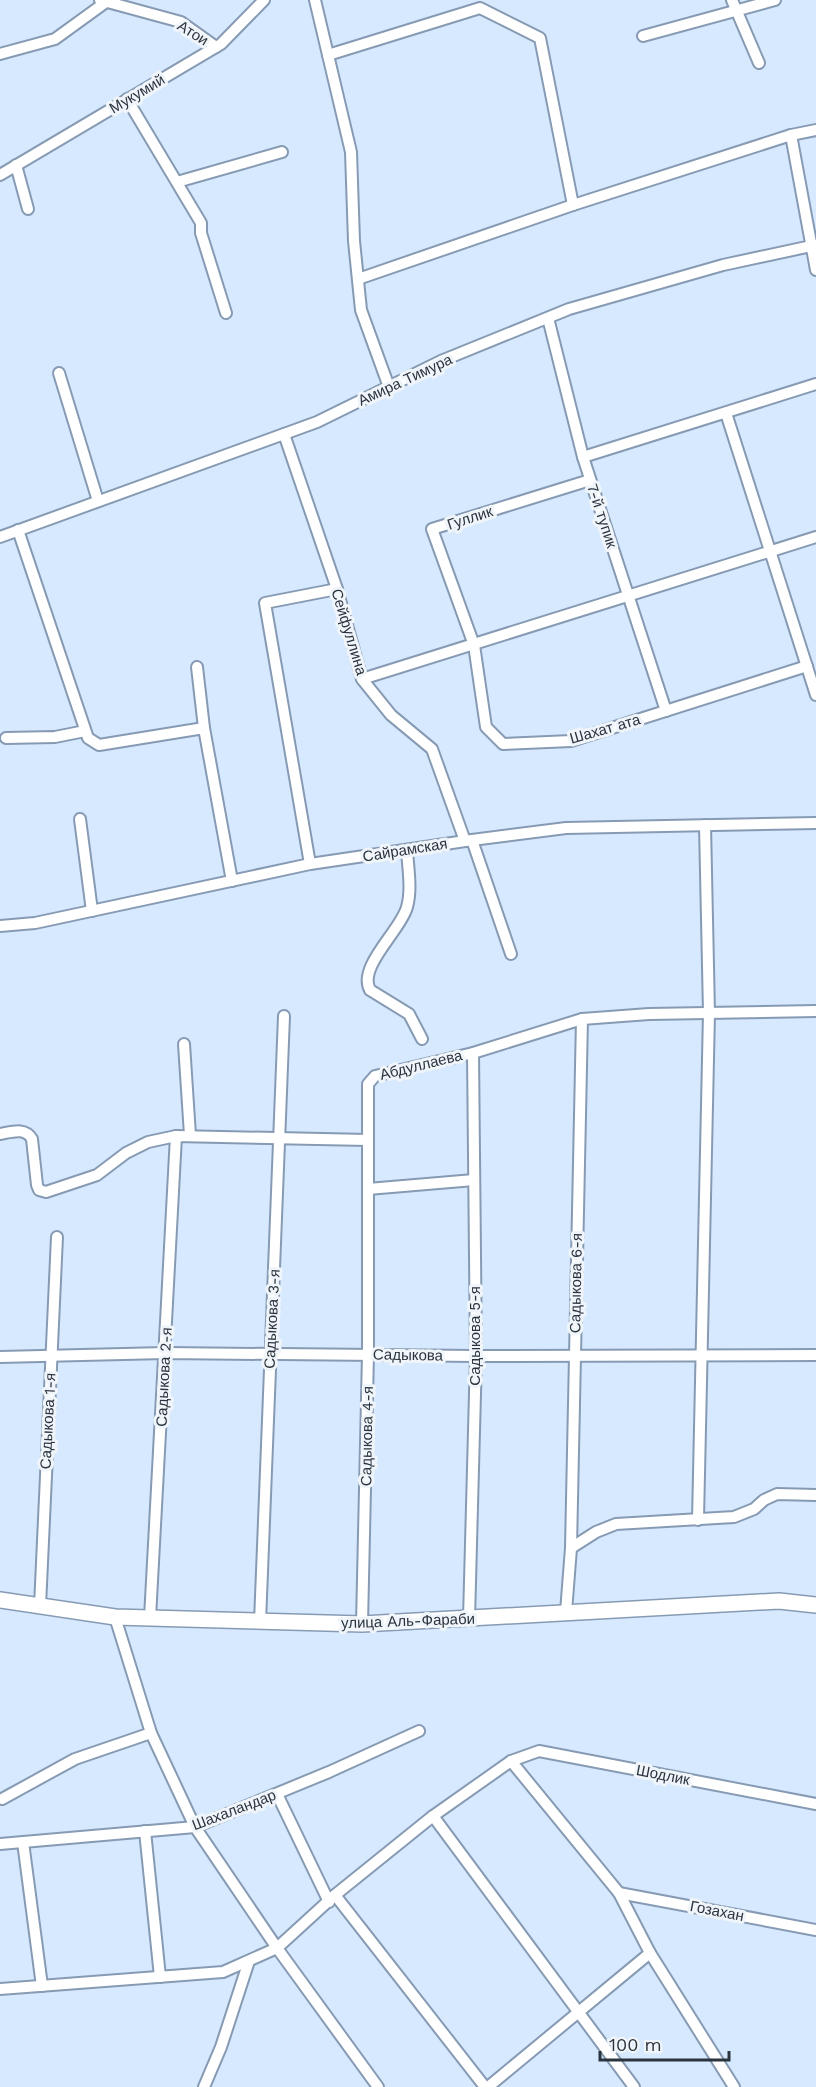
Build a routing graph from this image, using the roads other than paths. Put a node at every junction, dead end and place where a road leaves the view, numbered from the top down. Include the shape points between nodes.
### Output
1 (264, 0) edge
2 (315, 0) edge
3 (732, 0) edge
4 (775, 0) edge
5 (103, 1) edge
6 (736, 11) junction
7 (643, 36) dead end
8 (216, 47) junction
9 (0, 54) edge
10 (328, 55) junction
11 (759, 63) dead end
12 (127, 99) junction
13 (816, 130) edge
14 (791, 135) junction
15 (282, 152) dead end
16 (16, 165) junction
17 (0, 175) edge
18 (177, 182) junction
19 (573, 205) junction
20 (28, 209) dead end
21 (814, 245) edge
22 (816, 270) edge
23 (358, 279) junction
24 (226, 313) dead end
25 (548, 318) junction
26 (59, 373) dead end
27 (816, 384) edge
28 (389, 387) junction
29 (726, 413) junction
30 (284, 434) junction
31 (583, 457) junction
32 (590, 480) junction
33 (98, 501) junction
34 (18, 530) junction
35 (0, 537) edge
36 (816, 537) edge
37 (771, 551) junction
38 (337, 589) junction
39 (629, 596) junction
40 (474, 645) junction
41 (807, 666) junction
42 (197, 667) dead end
43 (362, 679) junction
44 (816, 695) edge
45 (666, 711) junction
46 (204, 728) junction
47 (86, 731) junction
48 (6, 738) dead end
49 (80, 819) dead end
50 (816, 824) edge
51 (705, 825) junction
52 (468, 840) junction
53 (407, 850) junction
54 (310, 864) junction
55 (232, 881) junction
56 (92, 911) junction
57 (0, 926) edge
58 (511, 954) dead end
59 (816, 1011) edge
60 (709, 1013) junction
61 (284, 1016) dead end
62 (582, 1019) junction
63 (422, 1039) dead end
64 (184, 1044) dead end
65 (472, 1053) junction
66 (0, 1134) edge
67 (190, 1135) junction
68 (176, 1136) junction
69 (280, 1140) junction
70 (368, 1140) junction
71 (474, 1180) junction
72 (368, 1189) junction
73 (57, 1237) dead end
74 (165, 1353) junction
75 (51, 1354) junction
76 (270, 1354) junction
77 (368, 1354) junction
78 (700, 1355) junction
79 (816, 1355) edge
80 (476, 1356) junction
81 (574, 1356) junction
82 (0, 1357) edge
83 (816, 1495) edge
84 (698, 1520) junction
85 (571, 1548) junction
86 (0, 1600) edge
87 (816, 1605) edge
88 (40, 1606) junction
89 (567, 1612) junction
90 (115, 1617) junction
91 (150, 1618) junction
92 (469, 1619) junction
93 (260, 1622) junction
94 (362, 1624) junction
95 (419, 1731) dead end
96 (151, 1733) junction
97 (511, 1761) junction
98 (277, 1794) junction
99 (2, 1799) dead end
100 (816, 1804) edge
101 (433, 1816) junction
102 (195, 1827) junction
103 (145, 1831) junction
104 (23, 1842) junction
105 (0, 1844) edge
106 (619, 1893) junction
107 (332, 1898) junction
108 (816, 1930) edge
109 (276, 1948) junction
110 (650, 1953) junction
111 (249, 1960) junction
112 (160, 1977) junction
113 (42, 1986) junction
114 (0, 1989) edge
115 (580, 2011) junction
116 (204, 2087) edge
117 (378, 2087) edge
118 (486, 2087) edge
119 (634, 2087) edge
120 (734, 2087) edge

1 - 8 street, Мукумий
2 - 10 street
3 - 6 street
4 - 6 street
5 - 8 street, Атои via 181,22
5 - 9 street via 55,39
6 - 7 street
6 - 11 street
8 - 12 street, Мукумий
10 - 19 street via 480,8 540,38
10 - 23 street via 351,152
12 - 16 street, Мукумий
12 - 18 street
13 - 14 street
14 - 19 street
14 - 21 street
15 - 18 street
16 - 17 street, Мукумий
16 - 20 street
18 - 24 street via 201,223
19 - 23 street
21 - 22 street
21 - 25 street, Амира Тимура via 723,265
23 - 28 street via 361,310
25 - 28 street, Амира Тимура
25 - 31 street, 7-й тупик
26 - 33 street
27 - 29 street
28 - 30 street, Амира Тимура
29 - 31 street
29 - 37 street
30 - 33 street, Амира Тимура
30 - 38 street, Сейфуллина
31 - 32 street, 7-й тупик
32 - 39 street, 7-й тупик
32 - 40 street, Гуллик via 432,530
33 - 34 street, Амира Тимура
34 - 35 street, Амира Тимура
34 - 47 street
36 - 37 street
37 - 39 street
37 - 41 street
38 - 43 street, Сейфуллина
38 - 54 street via 265,603
39 - 40 street
39 - 45 street, 7-й тупик
40 - 43 street
40 - 45 street, Шахат ата via 486,727 503,744 571,741
41 - 44 street
41 - 45 street, Шахат ата
42 - 46 street
43 - 52 street, Сейфуллина via 391,715 432,749
46 - 47 street via 99,745 88,738
46 - 55 street
47 - 48 street via 55,737
49 - 56 street
50 - 51 street, Сайрамская
51 - 52 street, Сайрамская via 566,828
51 - 60 street
52 - 53 street, Сайрамская
52 - 58 street, Сейфуллина
53 - 54 street, Сайрамская
53 - 63 street via 407,909 369,970 367,984 370,990 409,1014
54 - 55 street, Сайрамская
55 - 56 street, Сайрамская
56 - 57 street, Сайрамская
59 - 60 street, Абдуллаева
60 - 62 street, Абдуллаева
60 - 78 street
61 - 69 street, Садыкова 3-я
62 - 65 street, Абдуллаева
62 - 81 street, Садыкова 6-я
64 - 67 street
65 - 70 street, Абдуллаева via 375,1076 368,1084
65 - 71 street, Садыкова 5-я
66 - 68 street via 24,1130 29,1134 37,1185 46,1192 97,1175 148,1142
67 - 68 street
67 - 69 street
68 - 74 street, Садыкова 2-я
69 - 70 street
69 - 76 street, Садыкова 3-я
70 - 72 street, Садыкова 4-я
71 - 72 street
71 - 80 street, Садыкова 5-я
72 - 77 street, Садыкова 4-я
73 - 75 street, Садыкова 1-я
74 - 75 street, Садыкова
74 - 76 street, Садыкова
74 - 91 street, Садыкова 2-я
75 - 82 street, Садыкова
75 - 88 street, Садыкова 1-я
76 - 77 street, Садыкова
76 - 93 street, Садыкова 3-я
77 - 80 street, Садыкова
77 - 94 street, Садыкова 4-я
78 - 79 street, Садыкова
78 - 81 street, Садыкова
78 - 84 street
80 - 81 street, Садыкова
80 - 92 street, Садыкова 5-я
81 - 85 street, Садыкова 6-я
83 - 84 street via 777,1494 734,1517
84 - 85 street via 616,1524
85 - 89 street, Садыкова 6-я
86 - 88 main road, улица Аль-Фараби
87 - 89 main road, улица Аль-Фараби via 779,1601
88 - 90 main road, улица Аль-Фараби
89 - 92 main road, улица Аль-Фараби
90 - 91 main road, улица Аль-Фараби
90 - 96 street
91 - 93 main road, улица Аль-Фараби
92 - 94 main road, улица Аль-Фараби
93 - 94 main road, улица Аль-Фараби
95 - 98 street, Шахаландар
96 - 99 street via 75,1759
96 - 102 street
97 - 100 street, Шодлик via 539,1751
97 - 101 street, Шодлик
97 - 106 street
98 - 102 street, Шахаландар
98 - 107 street
101 - 107 street, Шодлик
101 - 115 street
102 - 103 street, Шахаландар
102 - 109 street
103 - 104 street, Шахаландар
103 - 112 street
104 - 105 street, Шахаландар
104 - 113 street
106 - 108 street, Гозахан
106 - 110 street
107 - 109 street, Шодлик
107 - 118 street
109 - 111 street, Шодлик
109 - 117 street
110 - 115 street
110 - 120 street
111 - 112 street, Шодлик via 223,1972
111 - 116 street
112 - 113 street, Шодлик
113 - 114 street, Шодлик
115 - 118 street
115 - 119 street

